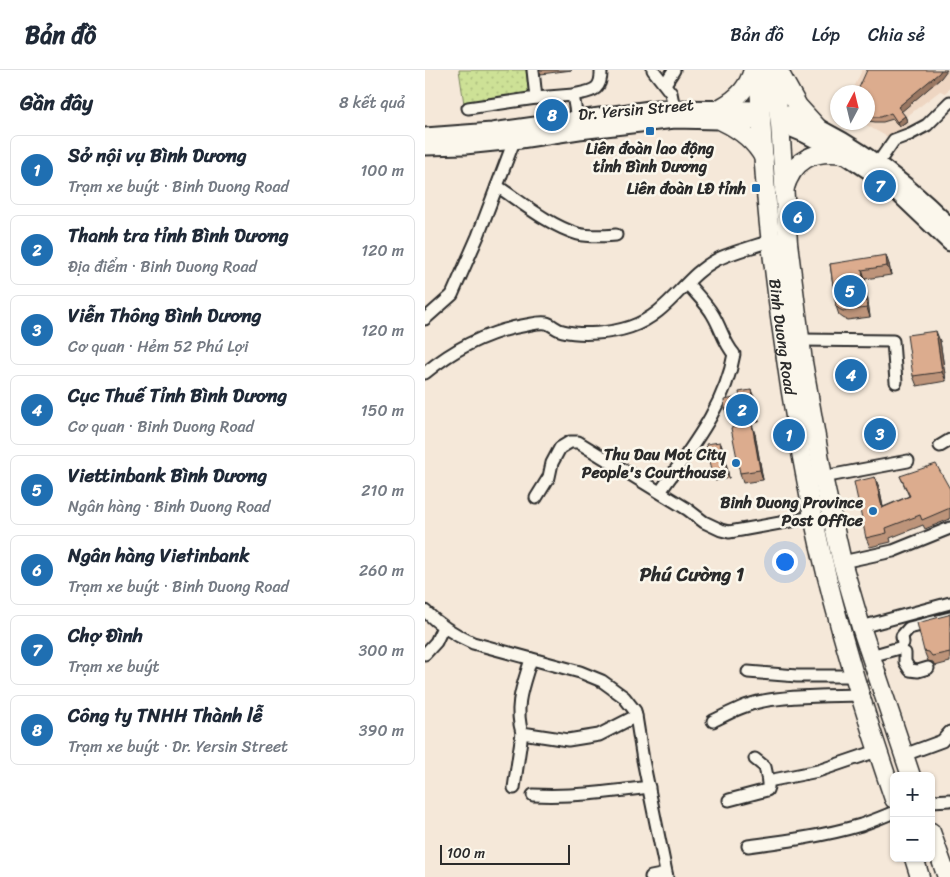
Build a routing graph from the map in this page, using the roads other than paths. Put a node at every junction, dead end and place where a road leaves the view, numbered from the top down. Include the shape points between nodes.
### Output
1 (533, 70) edge
2 (601, 70) edge
3 (653, 70) edge
4 (673, 70) edge
5 (753, 70) edge
6 (758, 70) edge
7 (773, 70) edge
8 (779, 70) edge
9 (665, 84) junction
10 (573, 95) junction
11 (536, 98) junction
12 (950, 102) edge
13 (468, 108) dead end
14 (674, 108) junction
15 (722, 114) junction
16 (761, 115) junction
17 (779, 118) junction
18 (578, 125) junction
19 (818, 128) junction
20 (515, 134) junction
21 (428, 141) edge
22 (843, 154) junction
23 (765, 160) junction
24 (878, 163) junction
25 (497, 186) junction
26 (784, 190) junction
27 (945, 223) edge
28 (616, 235) dead end
29 (770, 241) junction
30 (950, 243) edge
31 (688, 284) junction
32 (425, 319) edge
33 (800, 340) junction
34 (425, 372) edge
35 (896, 382) dead end
36 (908, 461) dead end
37 (823, 478) junction
38 (660, 492) junction
39 (535, 498) dead end
40 (831, 513) junction
41 (813, 517) junction
42 (950, 528) edge
43 (842, 562) junction
44 (950, 603) edge
45 (425, 611) edge
46 (950, 618) edge
47 (443, 627) junction
48 (861, 627) junction
49 (902, 648) junction
50 (425, 654) edge
51 (871, 656) junction
52 (531, 660) junction
53 (928, 668) dead end
54 (748, 672) dead end
55 (854, 676) junction
56 (860, 696) junction
57 (636, 716) junction
58 (713, 721) dead end
59 (950, 732) edge
60 (522, 733) junction
61 (877, 751) junction
62 (904, 755) junction
63 (755, 760) dead end
64 (910, 772) edge
65 (768, 781) junction
66 (649, 787) junction
67 (514, 788) dead end
68 (890, 788) edge
69 (533, 794) dead end
70 (729, 800) dead end
71 (950, 800) edge
72 (935, 802) edge
73 (890, 814) edge
74 (935, 843) edge
75 (748, 846) dead end
76 (915, 862) edge
77 (667, 876) edge
78 (651, 877) edge
79 (920, 877) edge
80 (947, 877) edge

1 - 11 street
2 - 10 street via 597,88
3 - 9 street
4 - 9 street
5 - 15 highway via 747,86
6 - 16 highway, Binh Duong Road
7 - 17 highway, Binh Duong Road
8 - 19 highway via 798,106
9 - 14 street
10 - 11 street
10 - 18 street
11 - 13 street
12 - 24 street via 927,125 894,140
14 - 15 main road, Dr. Yersin Street
14 - 18 main road, Dr. Yersin Street via 657,108
15 - 16 main road, Dr. Yersin Street
15 - 18 main road, Dr. Yersin Street
15 - 23 highway
16 - 17 highway
16 - 23 highway, Binh Duong Road
17 - 19 main road via 798,118
17 - 22 main road
17 - 26 highway, Binh Duong Road
18 - 20 main road, Dr. Yersin Street
19 - 24 main road
20 - 21 main road, Dr. Yersin Street
20 - 25 street
22 - 26 highway via 819,153 805,158 792,172
22 - 27 main road
23 - 29 highway, Binh Duong Road
24 - 27 main road
25 - 28 street via 578,234
25 - 32 street via 452,296
26 - 33 highway, Binh Duong Road
27 - 30 main road
29 - 31 street via 717,260
29 - 41 highway, Binh Duong Road
31 - 34 street via 648,319 629,327 576,334 547,323 515,327 467,345
31 - 38 street via 712,314 734,354 730,374 715,411
33 - 35 street via 893,341
33 - 37 highway, Binh Duong Road
36 - 37 street
37 - 40 highway, Binh Duong Road
38 - 39 street via 586,446 570,442 560,448 549,477
38 - 41 street via 704,522 729,532
40 - 41 highway
40 - 43 highway, Binh Duong Road
41 - 55 highway, Binh Duong Road
42 - 43 street via 893,551
43 - 48 highway, Binh Duong Road
44 - 48 street
45 - 47 street
46 - 49 street via 909,628 902,636
47 - 50 street
47 - 52 street via 473,643
48 - 51 highway, Binh Duong Road
49 - 51 street
49 - 53 street via 910,670
51 - 62 highway, Binh Duong Road
52 - 57 street via 602,681 624,697
52 - 60 street via 517,711
54 - 55 street
55 - 56 highway, Binh Duong Road
56 - 58 street via 763,701
56 - 61 highway, Binh Duong Road
57 - 60 street via 599,735 568,740
57 - 66 street
59 - 62 street via 942,741
60 - 67 street
61 - 65 street via 818,770
61 - 68 highway, Binh Duong Road
62 - 64 highway, Binh Duong Road
63 - 65 street via 765,767
65 - 70 street via 767,790
66 - 69 street via 569,796
66 - 77 street
71 - 72 street
73 - 75 street via 860,825 806,838
74 - 80 highway
76 - 79 highway
77 - 78 street

